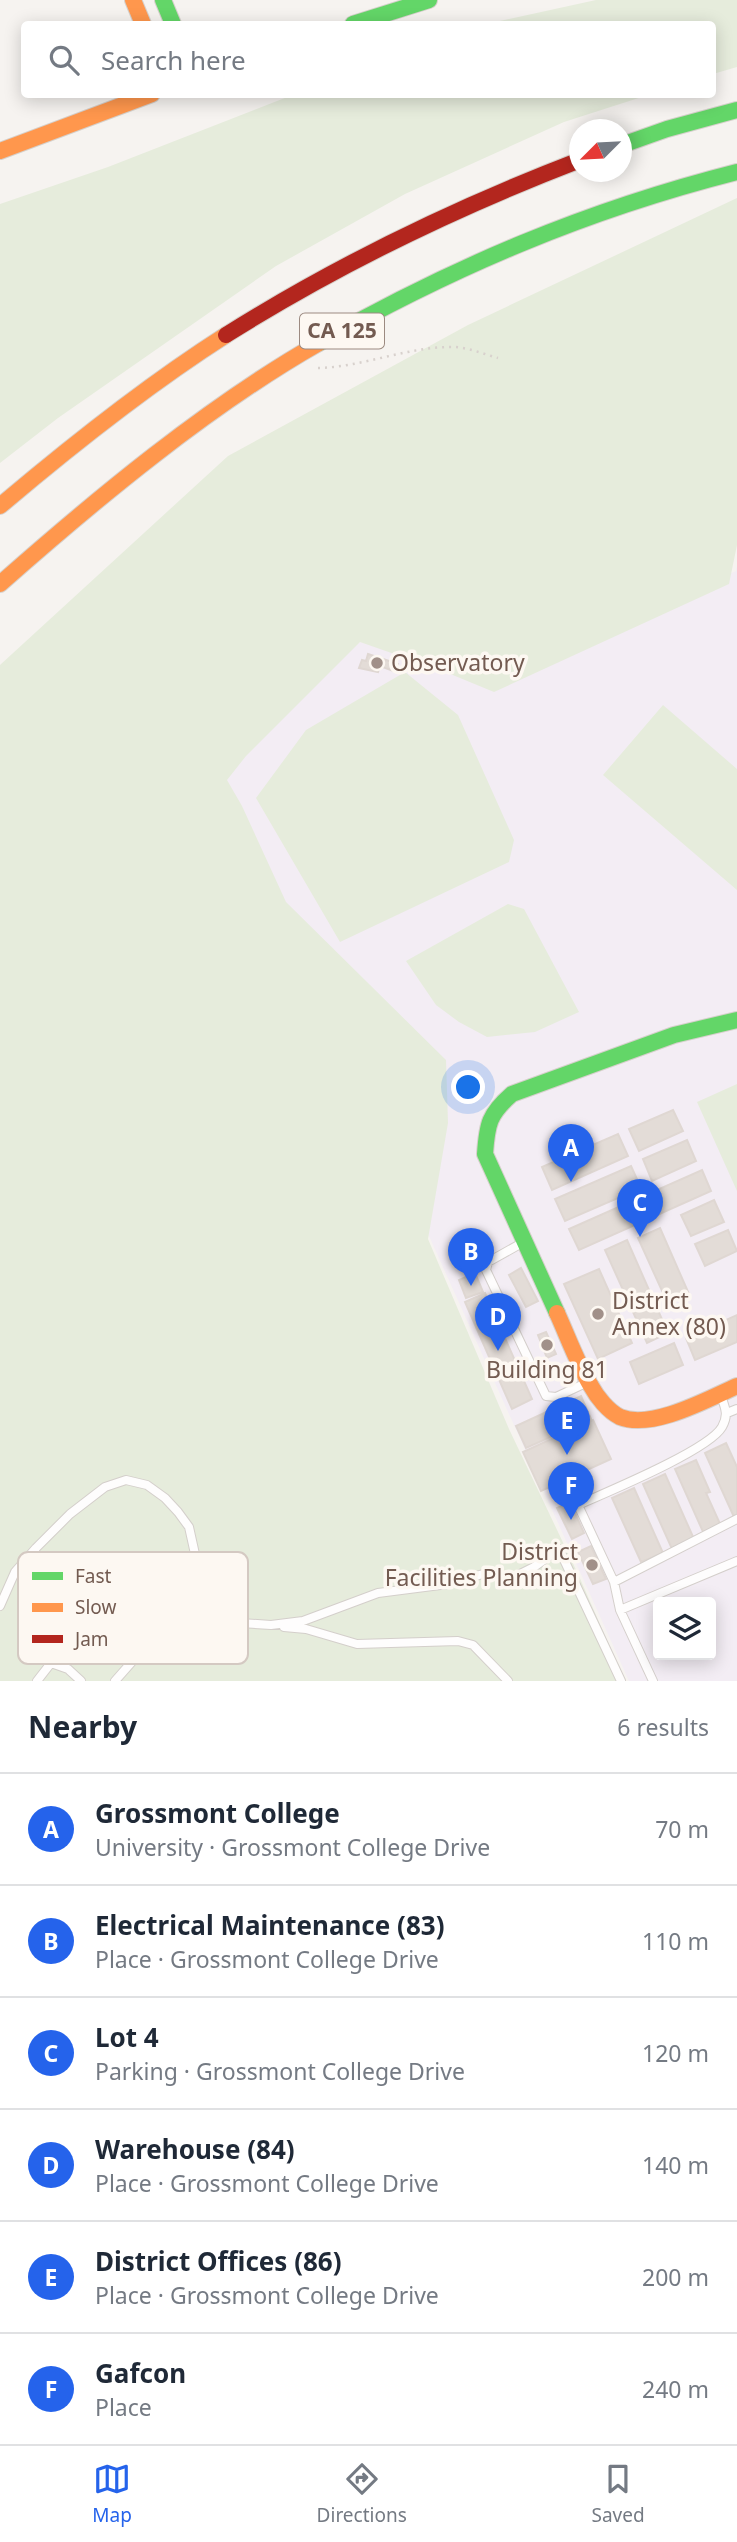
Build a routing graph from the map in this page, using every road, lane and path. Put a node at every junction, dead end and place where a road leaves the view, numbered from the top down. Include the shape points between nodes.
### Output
1 (134, 0) edge
2 (163, 0) edge
3 (429, 0) edge
4 (142, 21) edge
5 (172, 21) edge
6 (363, 21) edge
7 (141, 98) edge
8 (737, 110) edge
9 (632, 141) edge
10 (0, 151) edge
11 (569, 164) edge
12 (737, 172) edge
13 (498, 358) dead end
14 (316, 368) dead end
15 (0, 506) edge
16 (0, 584) edge
17 (737, 1020) edge
18 (525, 1241) junction
19 (588, 1382) junction
20 (737, 1386) edge
21 (720, 1393) junction
22 (737, 1409) edge
23 (727, 1413) junction
24 (737, 1519) edge
25 (32, 1552) edge
26 (195, 1552) edge
27 (737, 1560) edge
28 (18, 1569) edge
29 (614, 1582) junction
30 (0, 1606) edge
31 (620, 1610) junction
32 (248, 1624) edge
33 (267, 1625) junction
34 (50, 1664) edge
35 (54, 1664) edge
36 (130, 1664) edge
37 (37, 1681) edge
38 (80, 1681) edge
39 (115, 1681) edge
40 (508, 1681) edge
41 (621, 1681) edge
42 (653, 1681) edge

1 - 4 main road
2 - 5 main road
3 - 6 main road
7 - 10 main road
8 - 9 main road
11 - 15 main road, CA 125 via 397,236 283,299 144,390 58,454
12 - 16 main road, CA 125 via 673,187 547,232 418,290 311,348 206,418
13 - 14 path via 457,347 433,348
17 - 18 main road via 674,1035 512,1094 497,1106 486,1122 485,1154
18 - 19 main road
18 - 19 lane via 488,1262 486,1270 546,1396 556,1397
19 - 21 main road via 621,1418 640,1420 657,1418
20 - 21 main road
21 - 23 lane
22 - 23 lane
23 - 29 lane via 722,1428 710,1439 578,1505
24 - 29 lane
25 - 26 lane via 105,1487 127,1480 147,1485 165,1498 189,1527
27 - 31 lane
28 - 30 lane
29 - 31 lane
31 - 42 lane
32 - 33 lane
33 - 40 lane via 306,1629 357,1644 458,1641 473,1645
33 - 41 lane via 303,1621 378,1593 448,1584 483,1574 514,1577 559,1549
34 - 37 lane
35 - 38 lane via 68,1669
36 - 39 lane

